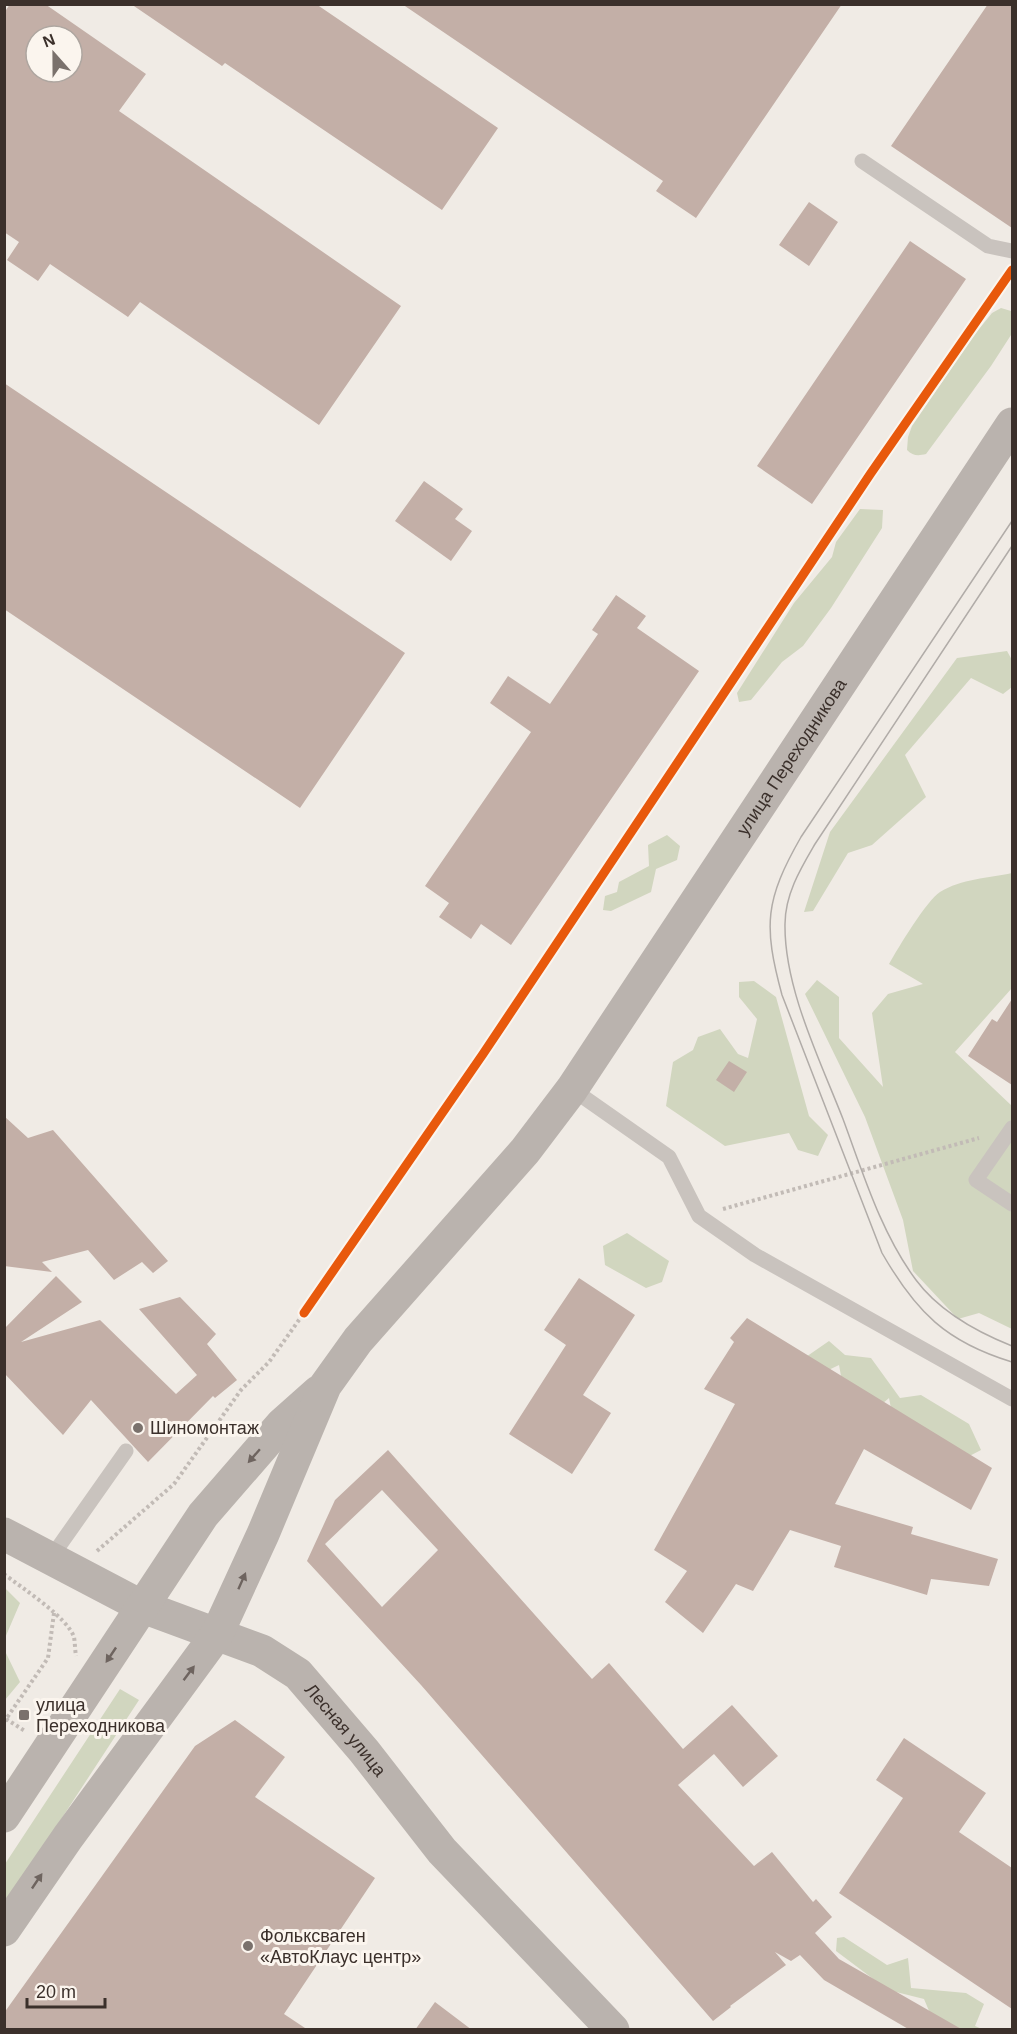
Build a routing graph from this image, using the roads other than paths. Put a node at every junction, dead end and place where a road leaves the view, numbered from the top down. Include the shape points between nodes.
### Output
1 (862, 161) dead end
2 (1012, 251) edge
3 (1012, 424) edge
4 (572, 1089) junction
5 (1012, 1129) edge
6 (1012, 1204) edge
7 (325, 1386) junction
8 (1012, 1399) edge
9 (126, 1451) dead end
10 (4, 1534) edge
11 (50, 1559) junction
12 (143, 1606) junction
13 (217, 1634) junction
14 (4, 1816) edge
15 (4, 1930) edge
16 (613, 2030) edge

1 - 2 lane via 988,246
3 - 4 main road, улица Переходникова
4 - 7 main road, улица Переходникова via 525,1152 357,1340
4 - 8 lane via 669,1157 699,1216 755,1255
5 - 6 lane via 976,1180
7 -> 12 main road via 282,1424 203,1515
13 -> 7 main road
9 - 11 lane
10 - 11 main road, Лесная улица
11 - 12 main road, Лесная улица
12 - 13 main road, Лесная улица
12 -> 14 main road
15 -> 13 main road
13 - 16 main road, Лесная улица via 262,1651 298,1674 442,1851

